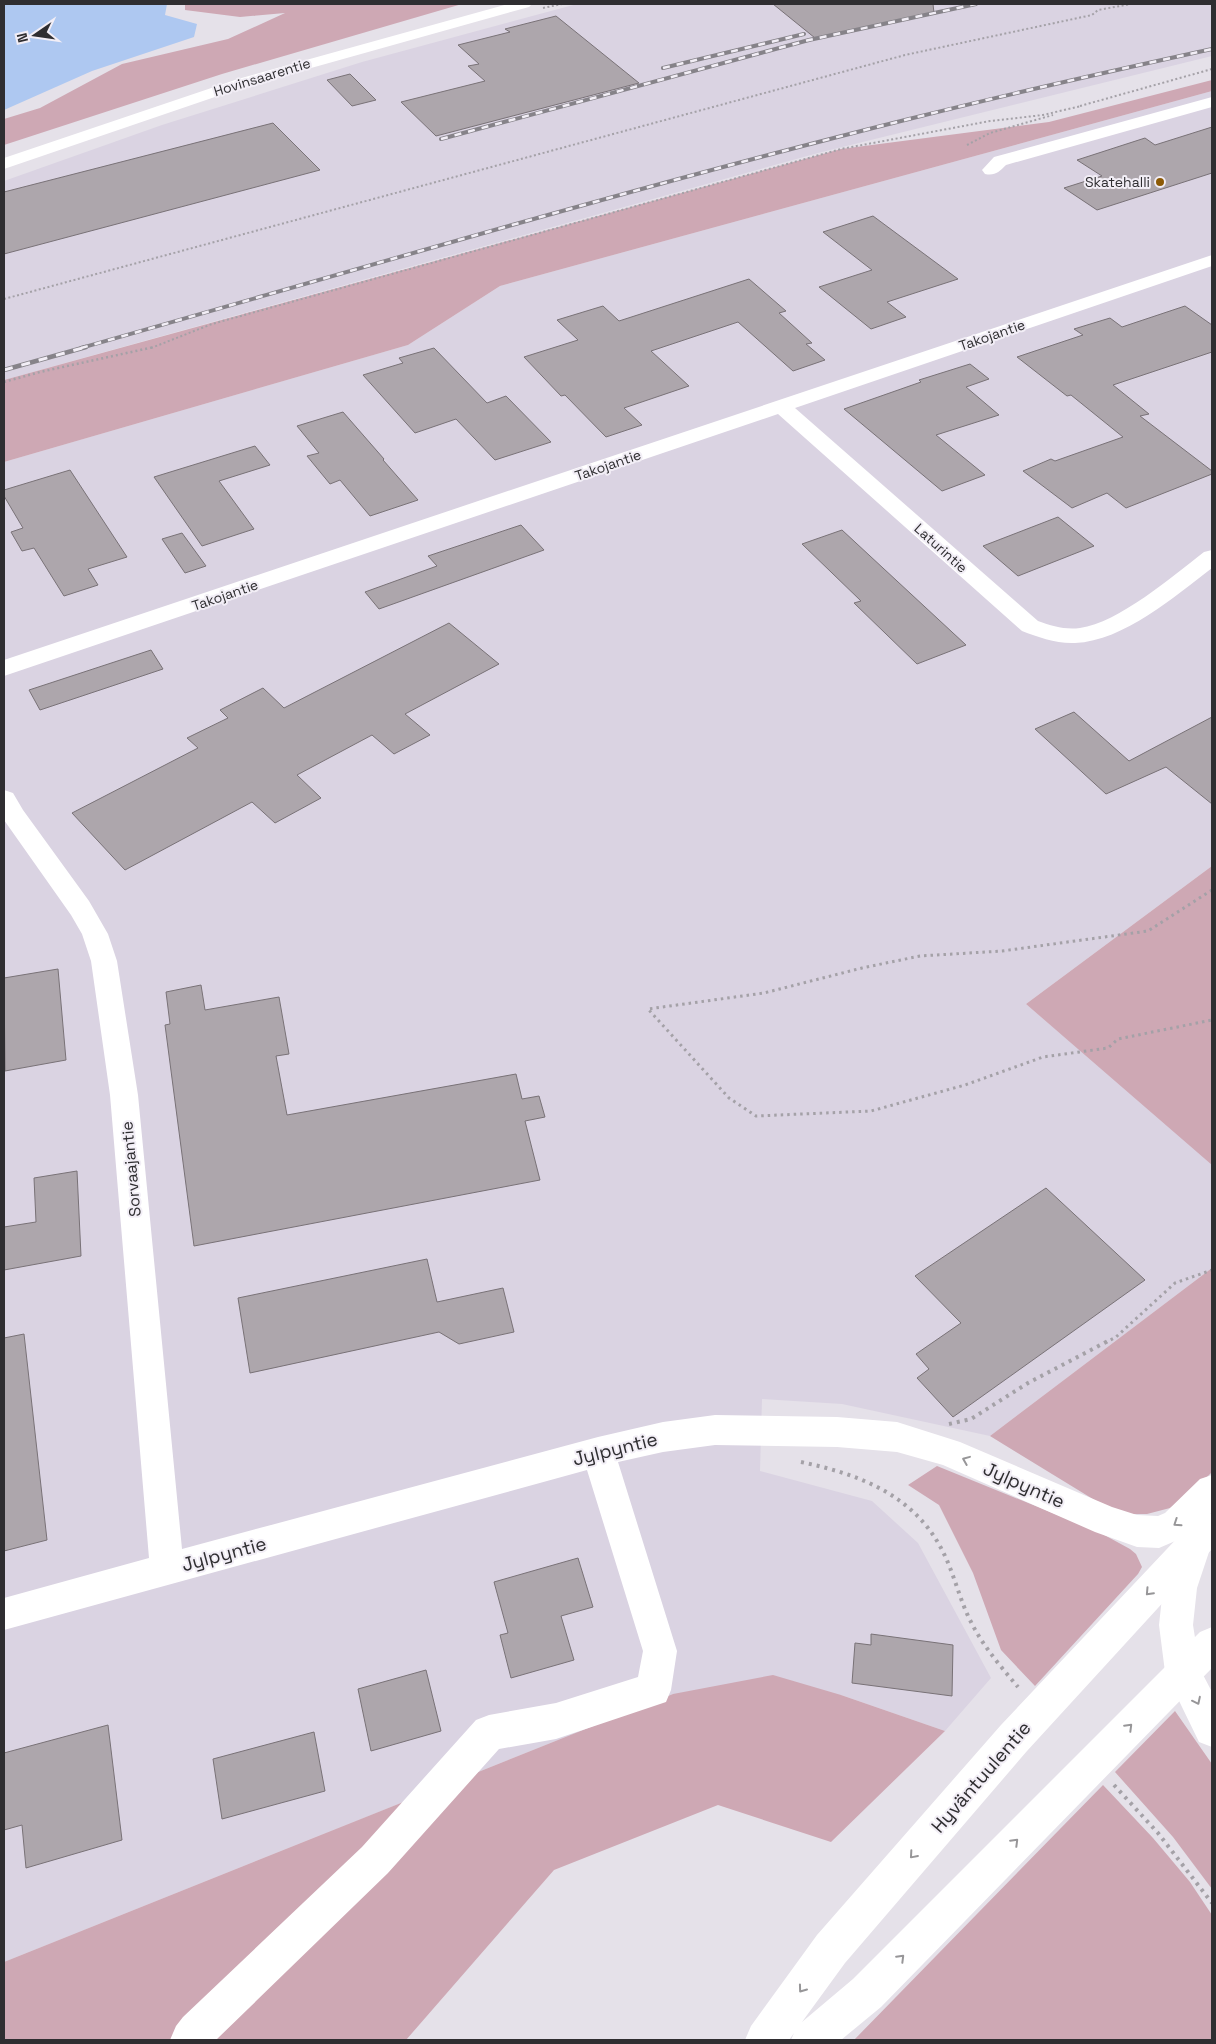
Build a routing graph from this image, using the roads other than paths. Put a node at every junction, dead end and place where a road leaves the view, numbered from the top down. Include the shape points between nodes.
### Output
1 (524, 4) edge
2 (1212, 102) edge
3 (4, 164) edge
4 (991, 170) dead end
5 (1212, 260) edge
6 (781, 406) junction
7 (1212, 557) edge
8 (4, 668) edge
9 (4, 798) edge
10 (598, 1452) junction
11 (1212, 1490) edge
12 (1203, 1536) edge
13 (168, 1570) junction
14 (4, 1614) edge
15 (1212, 1644) edge
16 (1183, 1672) junction
17 (1212, 1730) edge
18 (190, 2040) edge
19 (765, 2040) edge
20 (811, 2040) edge

1 - 3 main road, Hovinsaarentie via 244,82
2 - 4 main road via 1000,161
5 - 6 main road, Takojantie
6 - 7 main road, Laturintie via 1030,626 1051,634 1081,635 1122,620
6 - 8 main road, Takojantie
9 - 13 main road, Sorvaajantie via 80,908 95,934 104,961 124,1096
11 -> 10 main road, Jylpyntie via 1177,1524 1159,1532 1136,1531 948,1452 897,1437 837,1432 715,1430 663,1437
10 - 13 main road, Jylpyntie
10 - 18 main road via 660,1651 653,1690 556,1721 489,1733 375,1860
12 - 16 main road via 1180,1588 1176,1624
12 -> 19 main road, Hyväntuulentie via 1014,1738 831,1949
13 - 14 main road, Jylpyntie
15 - 16 main road
16 -> 17 main road
20 -> 16 main road via 866,1993

